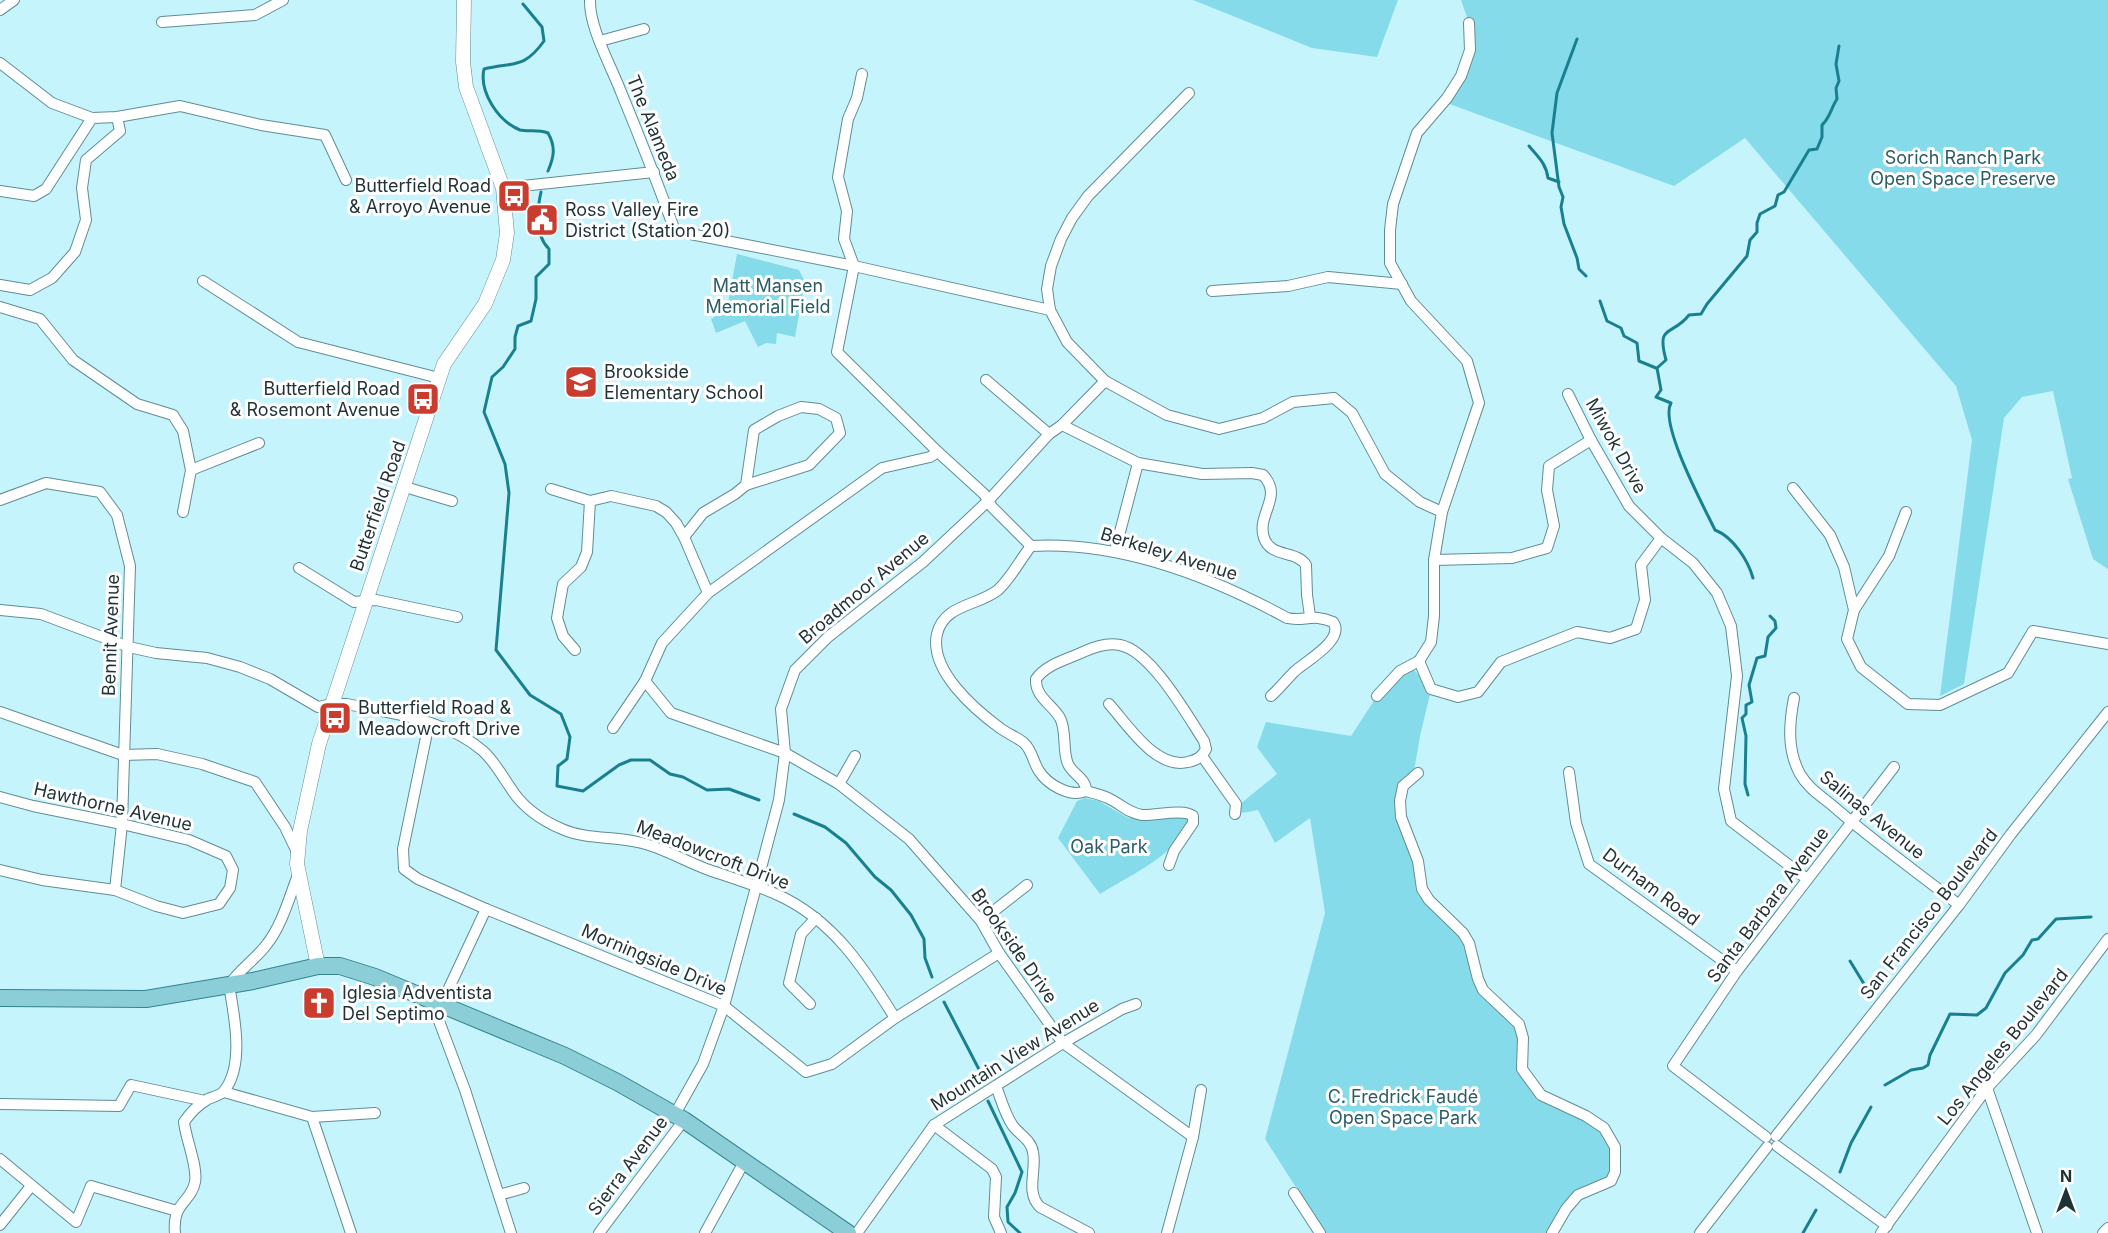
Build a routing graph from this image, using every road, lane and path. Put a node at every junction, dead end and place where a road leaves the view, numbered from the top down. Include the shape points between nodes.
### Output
1 (14, 0) edge
2 (283, 0) edge
3 (464, 0) edge
4 (591, 0) edge
5 (0, 10) edge
6 (162, 22) dead end
7 (1468, 23) dead end
8 (644, 29) dead end
9 (600, 40) junction
10 (0, 63) edge
11 (861, 74) dead end
12 (1189, 93) dead end
13 (117, 117) junction
14 (92, 118) junction
15 (654, 172) junction
16 (346, 180) dead end
17 (503, 188) junction
18 (0, 191) edge
19 (854, 266) junction
20 (203, 281) dead end
21 (1402, 284) junction
22 (0, 285) edge
23 (1212, 291) dead end
24 (0, 307) edge
25 (1050, 310) junction
26 (439, 378) junction
27 (986, 380) dead end
28 (1105, 381) junction
29 (1568, 394) dead end
30 (1062, 425) junction
31 (1049, 434) junction
32 (1591, 440) junction
33 (259, 442) dead end
34 (938, 452) junction
35 (1138, 463) junction
36 (191, 470) junction
37 (746, 485) junction
38 (405, 486) junction
39 (1793, 488) dead end
40 (550, 489) dead end
41 (0, 500) edge
42 (452, 501) dead end
43 (590, 501) junction
44 (988, 501) junction
45 (183, 512) dead end
46 (1442, 512) junction
47 (1906, 512) dead end
48 (684, 537) junction
49 (1661, 538) junction
50 (1031, 546) junction
51 (1115, 552) junction
52 (1434, 560) junction
53 (299, 568) dead end
54 (708, 593) junction
55 (365, 600) junction
56 (0, 610) edge
57 (1854, 610) junction
58 (1310, 616) junction
59 (458, 617) dead end
60 (2108, 644) edge
61 (129, 647) junction
62 (575, 650) dead end
63 (1419, 661) junction
64 (645, 681) junction
65 (1271, 696) dead end
66 (1377, 696) dead end
67 (1794, 698) dead end
68 (332, 704) junction
69 (1109, 704) dead end
70 (0, 712) edge
71 (2108, 712) edge
72 (429, 723) junction
73 (613, 728) dead end
74 (785, 753) junction
75 (123, 755) junction
76 (855, 756) dead end
77 (1202, 756) junction
78 (1894, 767) dead end
79 (1569, 772) dead end
80 (1418, 773) dead end
81 (839, 784) junction
82 (1086, 791) junction
83 (0, 797) edge
84 (1235, 814) dead end
85 (1851, 822) junction
86 (122, 824) junction
87 (297, 852) junction
88 (1169, 866) dead end
89 (0, 870) edge
90 (298, 875) junction
91 (1807, 879) junction
92 (1027, 885) dead end
93 (756, 887) junction
94 (115, 890) junction
95 (1959, 904) junction
96 (486, 909) junction
97 (816, 918) junction
98 (981, 921) junction
99 (2108, 939) edge
100 (999, 953) junction
101 (318, 966) junction
102 (1737, 971) junction
103 (229, 985) junction
104 (0, 998) edge
105 (810, 1004) dead end
106 (1136, 1004) dead end
107 (441, 1005) junction
108 (724, 1006) junction
109 (895, 1018) junction
110 (1063, 1043) junction
111 (996, 1086) junction
112 (1987, 1088) junction
113 (1201, 1090) dead end
114 (224, 1092) junction
115 (205, 1101) junction
116 (0, 1104) edge
117 (375, 1113) dead end
118 (680, 1117) junction
119 (312, 1118) junction
120 (934, 1125) junction
121 (1194, 1137) junction
122 (1772, 1142) junction
123 (0, 1160) edge
124 (744, 1162) junction
125 (31, 1186) junction
126 (524, 1188) dead end
127 (1294, 1192) dead end
128 (499, 1195) junction
129 (177, 1211) junction
130 (0, 1224) edge
131 (2108, 1228) edge
132 (1884, 1229) edge
133 (175, 1233) edge
134 (351, 1233) edge
135 (511, 1233) edge
136 (599, 1233) edge
137 (705, 1233) edge
138 (848, 1233) edge
139 (857, 1233) edge
140 (1001, 1233) edge
141 (1089, 1233) edge
142 (1167, 1233) edge
143 (1320, 1233) edge
144 (1552, 1233) edge
145 (1700, 1233) edge
146 (2037, 1233) edge
147 (2103, 1233) edge

1 - 5 street
2 - 6 street via 255,15
3 - 17 street, Butterfield Road via 466,87
4 - 9 street, The Alameda via 590,10
7 - 21 street via 1470,50 1461,76 1417,133 1393,204 1390,263
8 - 9 street
9 - 15 street, The Alameda
10 - 14 street via 52,103
11 - 19 street via 838,177 848,211 844,239
12 - 25 street via 1088,196 1072,218 1051,266 1047,289
13 - 14 street
13 - 16 street via 180,106 325,135
13 - 22 street via 120,131 86,160 82,188 86,220 75,252 52,278 30,290
14 - 18 street via 46,189 34,196
15 - 17 street
15 - 19 street, The Alameda via 675,231
17 - 26 street, Butterfield Road via 507,233 503,260 485,304 444,364
19 - 25 street, The Alameda
19 - 34 street via 837,352
20 - 26 street via 298,342
21 - 23 street via 1328,277 1288,286
21 - 46 street via 1411,301 1467,361 1479,403
24 - 36 street via 40,319 73,360 136,404 173,415 183,431
25 - 28 street via 1067,342
26 - 38 street, Butterfield Road
27 - 31 street
28 - 30 street, Broadmoor Avenue
28 - 46 street via 1167,415 1219,429 1263,418 1293,402 1334,398 1352,414 1385,474 1420,502
29 - 32 street, Miwok Drive
30 - 31 street, Broadmoor Avenue
30 - 35 street
31 - 44 street, Broadmoor Avenue
32 - 49 street, Miwok Drive via 1629,506
32 - 52 street via 1549,465 1547,490 1554,526 1547,548 1512,558
33 - 36 street
34 - 44 street
34 - 54 street via 882,468
35 - 51 street
35 - 58 street via 1202,474 1263,476 1272,489 1263,529 1265,541 1273,550 1297,557 1306,565
36 - 45 street
37 - 37 street via 809,465 840,433 836,417 819,409 801,407 754,430
37 - 48 street via 703,513
38 - 42 street
38 - 55 street, Butterfield Road
39 - 57 street via 1830,535 1844,567
40 - 43 street
41 - 61 street, Bennit Avenue via 46,483 100,492 117,515 130,566
43 - 48 street via 611,496 656,506 666,512
43 - 62 street via 587,552 581,567 563,584 557,618 563,636
44 - 50 street
44 - 74 street, Broadmoor Avenue via 923,562 828,638 795,670 781,709
46 - 52 street
47 - 57 street via 1889,555
48 - 54 street
49 - 63 street via 1641,566 1645,600 1636,629 1610,638 1577,632 1501,662 1478,692 1458,697 1431,689
49 - 91 street, Miwok Drive via 1699,570 1717,593 1731,626 1737,676 1724,789 1731,821
50 - 51 street, Berkeley Avenue
50 - 82 street via 994,592 949,615 939,629 936,651 949,680 983,715 1028,747 1039,772 1048,781 1074,794
51 - 58 street, Berkeley Avenue via 1217,583 1287,618
52 - 63 street via 1431,642
53 - 55 street via 354,602
54 - 64 street via 662,644
55 - 59 street
55 - 68 street, Butterfield Road
56 - 61 street, Meadowcroft Drive via 40,614
57 - 60 street via 1847,639 1861,667 1908,704 1940,705 2008,673 2033,631
58 - 65 street, Berkeley Avenue via 1333,622 1335,636
61 - 68 street, Meadowcroft Drive via 229,664 270,679 318,707
61 - 75 street, Bennit Avenue
63 - 66 street via 1400,671
64 - 73 street
64 - 74 street, Brookside Drive via 671,713
67 - 85 street, Salinas Avenue via 1790,742 1800,775
68 - 72 street, Meadowcroft Drive
68 - 87 street, Butterfield Road via 319,744
69 - 77 street via 1160,758 1183,763
70 - 75 street
71 - 95 street, San Francisco Boulevard
72 - 93 street, Meadowcroft Drive via 448,728 484,752 520,802 564,830 644,843
72 - 96 street, Morningside Drive via 403,849 404,869
74 - 81 street, Brookside Drive
74 - 93 street, Broadmoor Avenue via 779,800
75 - 86 street, Bennit Avenue
75 - 87 street via 157,754 255,782
76 - 81 street
77 - 82 street via 1206,749 1204,741 1151,666 1129,648 1099,646 1049,667 1036,679 1041,696 1061,719 1068,764 1086,784
77 - 84 street via 1236,804
78 - 85 street, Santa Barbara Avenue
79 - 102 street, Durham Road via 1576,823 1589,864
80 - 144 street via 1403,786 1400,801 1401,818 1418,861 1422,890 1463,933 1483,990 1519,1024 1523,1038 1522,1069 1541,1095 1604,1128 1615,1147 1611,1181 1578,1195
81 - 98 street, Brookside Drive via 909,839
82 - 88 street via 1109,798 1133,813 1191,813 1193,823
83 - 86 street, Hawthorne Avenue
85 - 91 street, Santa Barbara Avenue
85 - 95 street, Salinas Avenue
86 - 94 street, Bennit Avenue
86 - 94 street, Hawthorne Avenue via 189,840 226,856 233,870 230,888 219,904 183,913
87 - 90 street, Butterfield Road
89 - 94 street, Hawthorne Avenue
90 - 101 street, Butterfield Road
90 - 103 street via 267,944
91 - 102 street, Santa Barbara Avenue
92 - 98 street
93 - 97 street, Meadowcroft Drive
93 - 108 street, Broadmoor Avenue
95 - 122 street, San Francisco Boulevard
96 - 107 street
96 - 108 street, Morningside Drive
97 - 105 street via 801,934 789,983
97 - 109 street, Meadowcroft Drive via 856,957
98 - 100 street, Brookside Drive
99 - 112 street, Los Angeles Boulevard via 2036,1035
100 - 109 street, Morningside Drive
100 - 110 street, Brookside Drive
101 - 103 main road
101 - 107 main road via 336,965 353,970
102 - 122 street, Santa Barbara Avenue via 1673,1066
103 - 104 main road via 146,999
103 - 114 street via 236,1027 235,1069
106 - 110 street, Mountain View Avenue
107 - 118 main road via 565,1056
107 - 128 street via 439,1021
108 - 109 street, Morningside Drive via 806,1072 832,1064
108 - 118 street, Broadmoor Avenue
110 - 111 street, Mountain View Avenue
110 - 121 street, Brookside Drive
111 - 120 street, Mountain View Avenue
111 - 141 street via 1011,1124 1032,1146 1032,1193 1036,1203
112 - 132 street, Los Angeles Boulevard
112 - 146 street
113 - 121 street
114 - 115 street
114 - 119 street
115 - 116 street via 132,1085 119,1106
115 - 129 street via 184,1122 195,1182
117 - 119 street
118 - 124 main road
118 - 136 street, Sierra Avenue
119 - 134 street
120 - 139 street, Mountain View Avenue
120 - 140 street via 992,1168 996,1177 994,1217
121 - 142 street
122 - 132 street
122 - 145 street, San Francisco Boulevard
123 - 125 street
124 - 137 street
124 - 138 main road
125 - 129 street via 76,1222 91,1186
125 - 130 street
126 - 128 street
127 - 143 street
128 - 135 street
129 - 133 street
131 - 147 street

